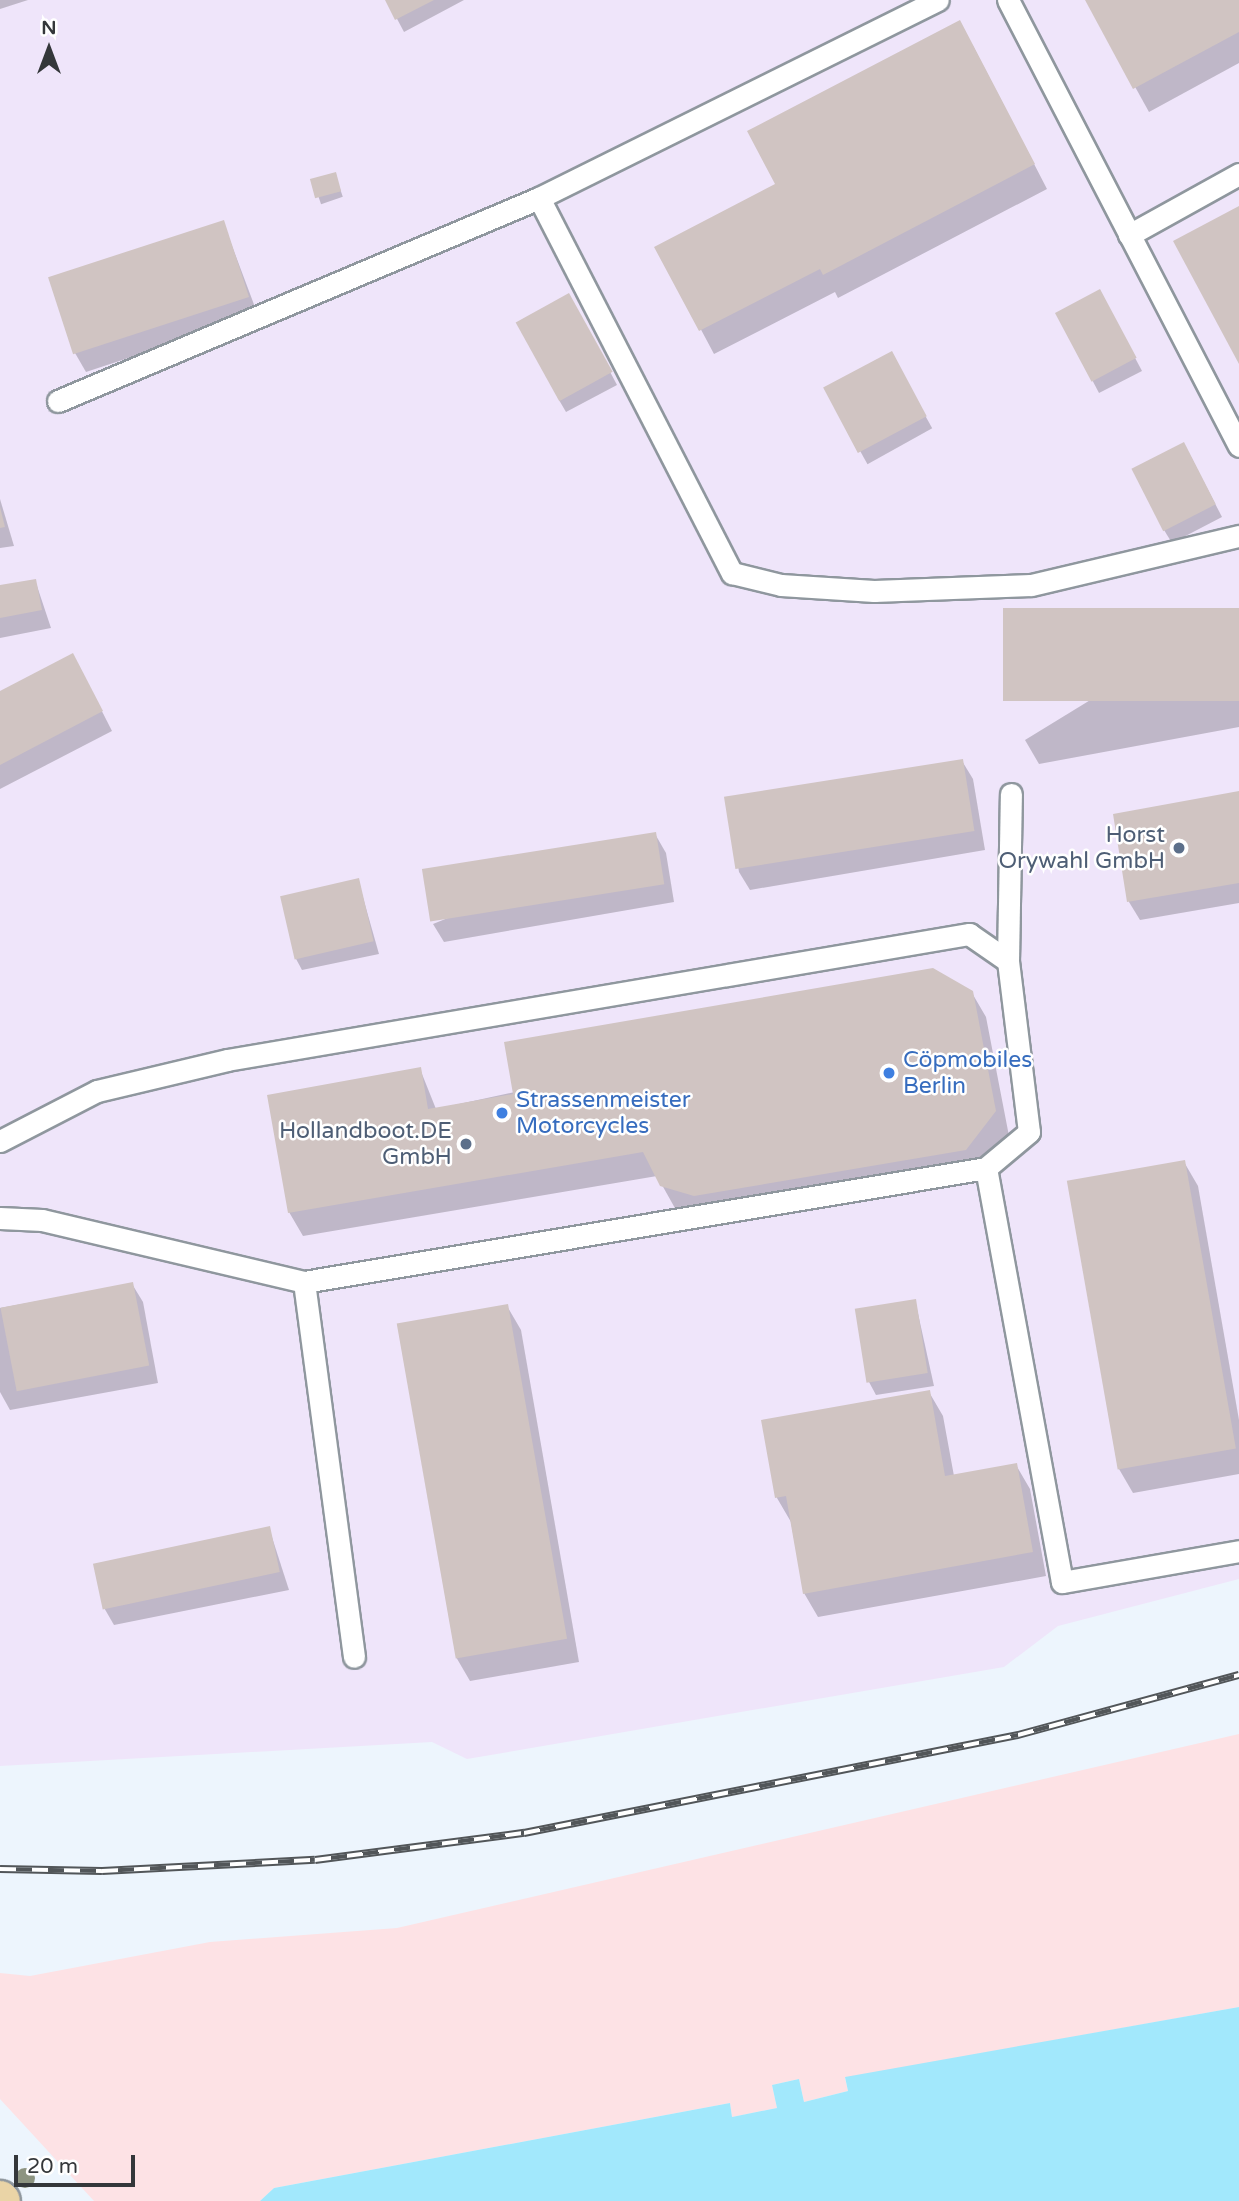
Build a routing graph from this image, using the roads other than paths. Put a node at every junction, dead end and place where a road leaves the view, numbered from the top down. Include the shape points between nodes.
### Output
1 (937, 0) edge
2 (1007, 0) edge
3 (1239, 174) edge
4 (539, 198) junction
5 (1129, 234) junction
6 (58, 401) dead end
7 (1239, 446) edge
8 (1239, 536) edge
9 (1011, 794) dead end
10 (1008, 961) junction
11 (0, 1141) edge
12 (986, 1168) junction
13 (0, 1218) edge
14 (304, 1282) junction
15 (1239, 1551) edge
16 (354, 1657) dead end

1 - 4 lane
2 - 5 lane
3 - 5 lane
4 - 6 lane
4 - 8 lane via 732,573 781,584 874,591 1031,584
5 - 7 lane
9 - 10 lane
10 - 11 lane via 969,934 241,1058 97,1091
10 - 12 lane via 1029,1132
12 - 14 lane
12 - 15 lane via 1062,1582
13 - 14 lane via 42,1220
14 - 16 lane

